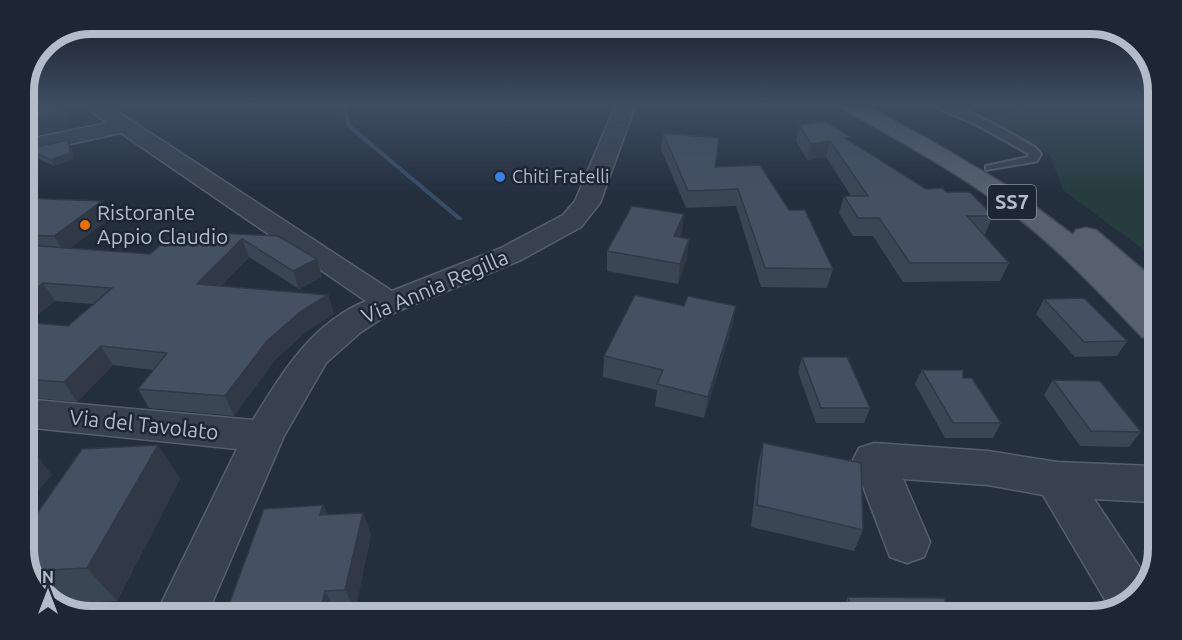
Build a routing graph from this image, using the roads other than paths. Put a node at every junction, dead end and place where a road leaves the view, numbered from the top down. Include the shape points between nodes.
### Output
1 (86, 134) edge
2 (135, 134) edge
3 (615, 134) edge
4 (903, 134) edge
5 (926, 134) edge
6 (1004, 134) edge
7 (35, 145) edge
8 (990, 168) junction
9 (1147, 290) edge
10 (388, 302) junction
11 (1148, 323) edge
12 (35, 414) edge
13 (264, 436) junction
14 (1057, 480) junction
15 (1148, 484) edge
16 (907, 542) dead end
17 (1127, 592) edge
18 (185, 606) edge

1 - 7 street
2 - 10 street
3 - 10 street, Via Annia Regilla via 579,216 511,254
4 - 11 main road, SS7 via 947,158 1048,228
5 - 8 main road, SS7
6 - 8 lane via 1031,149 1033,159
8 - 9 main road, SS7 via 1062,217
10 - 13 street, Via Annia Regilla via 349,325 314,355
12 - 13 street, Via del Tavolato
13 - 18 street, Via Annia Regilla
14 - 15 street
14 - 16 street via 988,468 874,460
14 - 17 street

